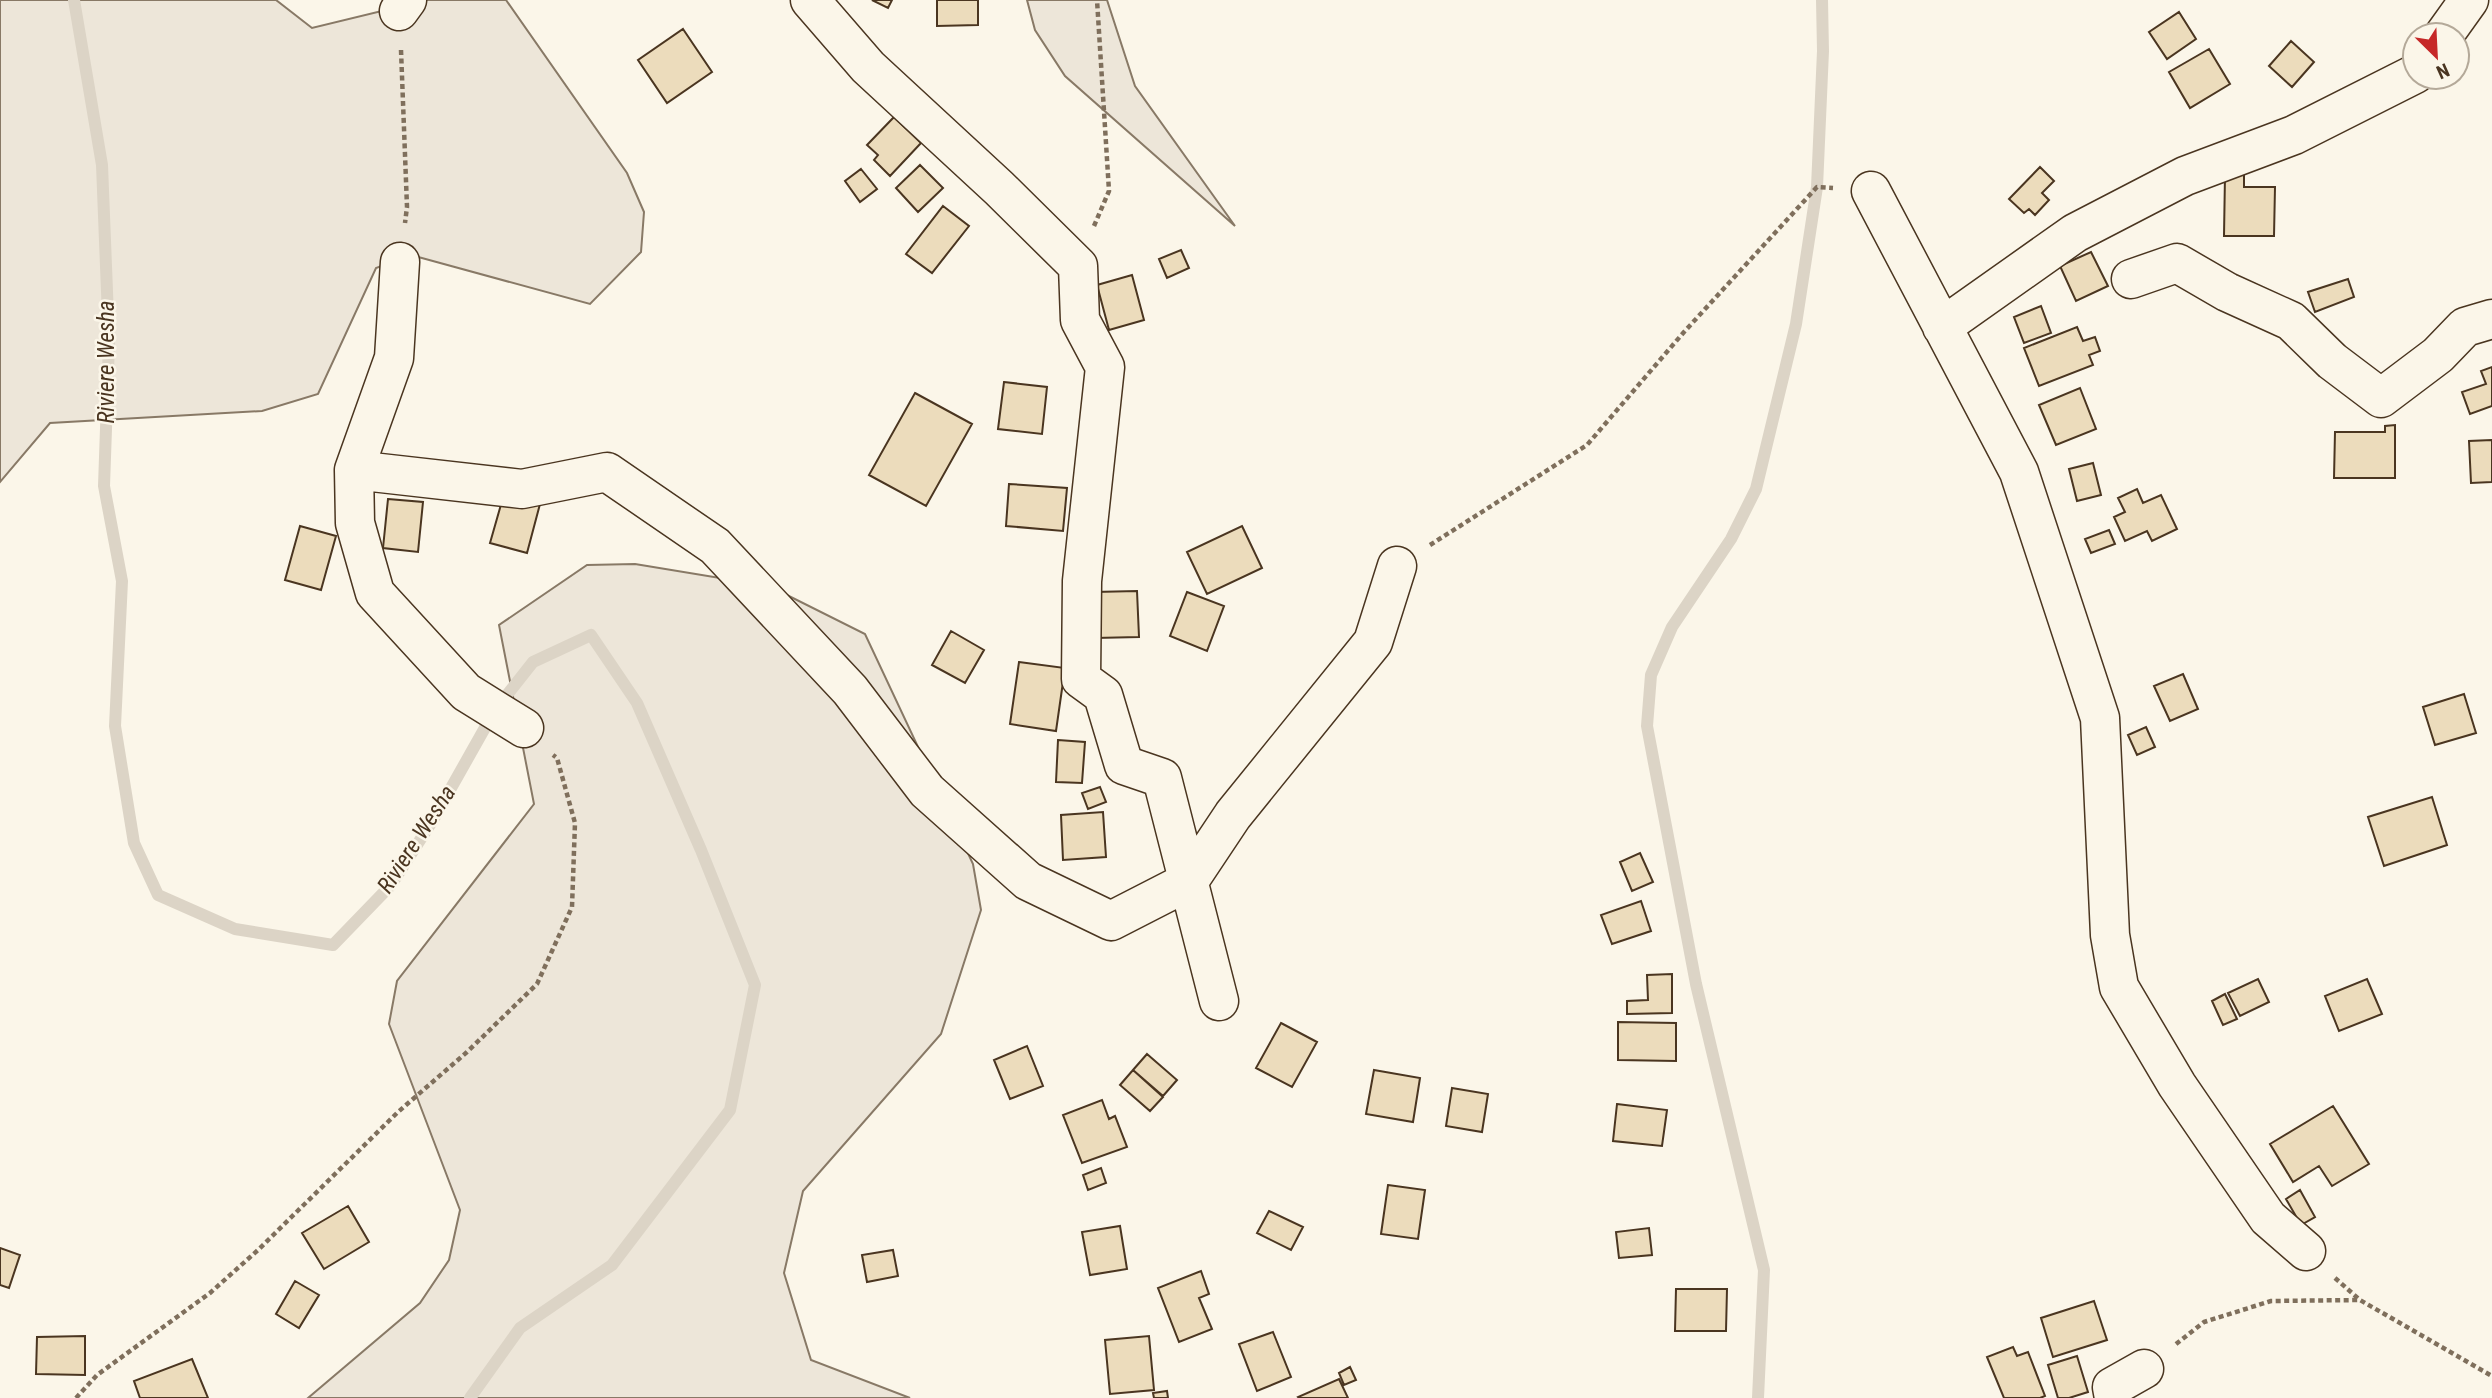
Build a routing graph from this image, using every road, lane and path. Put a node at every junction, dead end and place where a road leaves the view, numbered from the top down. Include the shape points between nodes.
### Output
1 (810, 0) edge
2 (1097, 0) edge
3 (2469, 0) edge
4 (403, 5) edge
5 (2454, 21) edge
6 (2401, 81) edge
7 (1871, 191) joint
8 (400, 262) joint
9 (1078, 265) junction
10 (2131, 279) dead end
11 (2492, 319) edge
12 (1942, 327) junction
13 (354, 470) junction
14 (1397, 566) joint
15 (524, 728) joint
16 (1189, 881) junction
17 (1219, 1001) dead end
18 (2306, 1251) joint
19 (2360, 1300) junction
20 (2144, 1369) joint
21 (2492, 1376) edge
22 (76, 1398) edge
23 (2114, 1398) edge

1 - 9 street via 868,67
2 - 9 path via 1109,191
3 - 5 street
4 - 8 path via 407,207
6 - 12 street via 2294,135 2185,176 2075,233
7 - 12 street
7 - 14 path via 1816,187 1587,444
8 - 13 street via 394,358
9 - 16 street via 1080,320 1105,367 1082,581 1080,678 1103,695 1124,765 1161,778
10 - 11 street via 2177,264 2291,321 2332,361 2381,398 2438,355 2465,327
12 - 18 street via 2019,472 2100,718 2110,935 2119,987 2177,1085 2268,1218
13 - 15 street via 355,523 375,593 467,692
13 - 16 street via 522,489 607,472 715,546 850,690 927,790 1028,881 1111,921
14 - 16 street via 1373,642 1233,815
15 - 22 path via 557,758 575,823 572,907 537,984 258,1250 210,1293 97,1375
16 - 17 street
18 - 19 path
19 - 20 path via 2271,1301 2204,1322
19 - 21 path
20 - 23 street via 2112,1387

